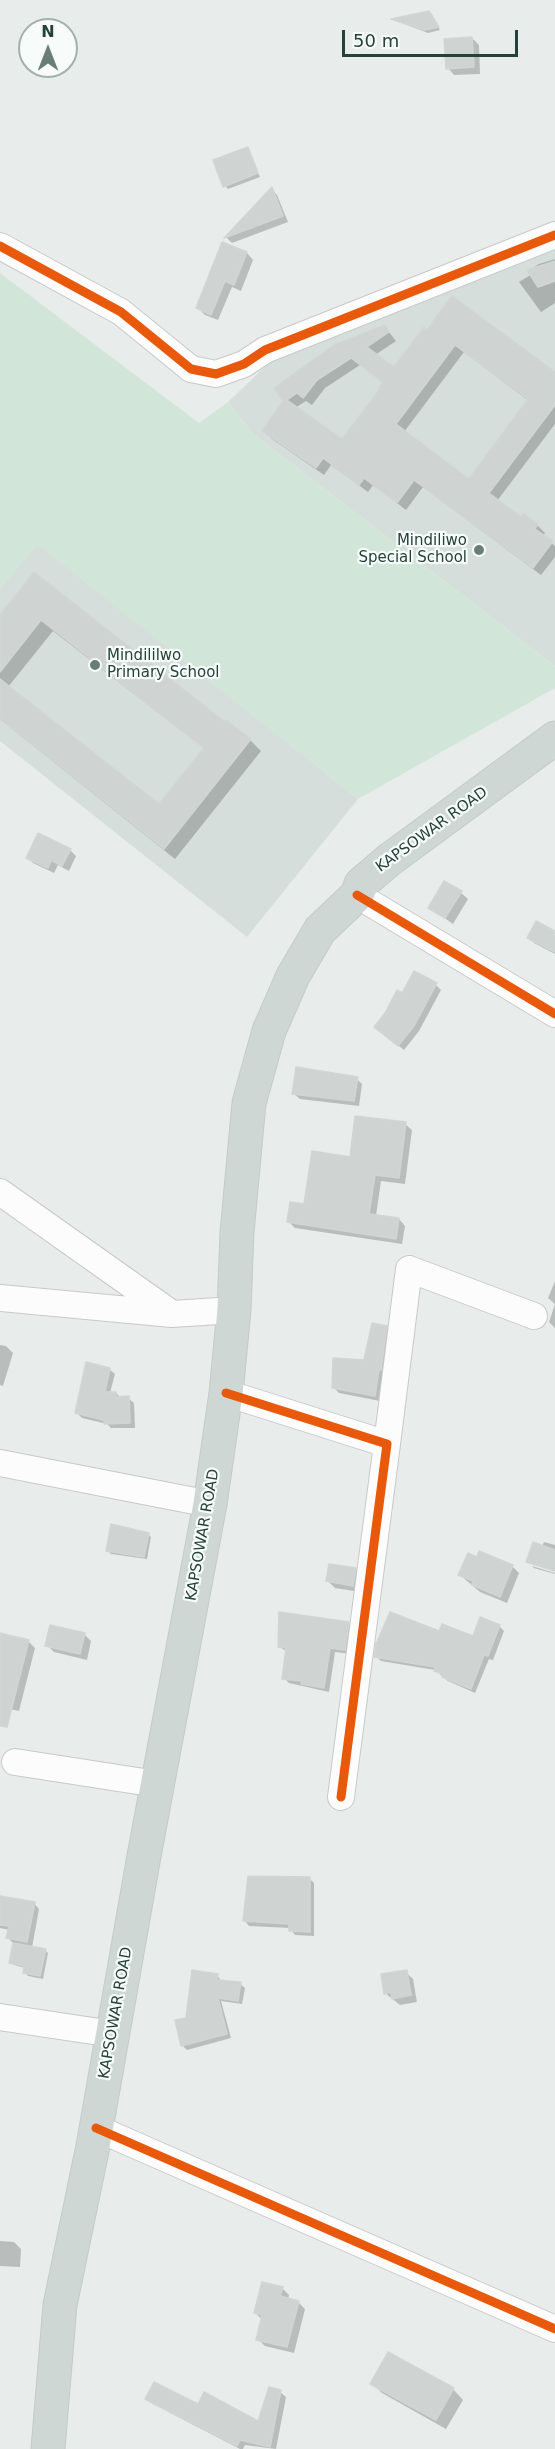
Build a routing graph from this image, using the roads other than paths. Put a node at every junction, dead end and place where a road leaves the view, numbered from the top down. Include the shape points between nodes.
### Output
1 (555, 235) edge
2 (0, 246) edge
3 (555, 738) edge
4 (357, 895) junction
5 (555, 1014) edge
6 (0, 1192) edge
7 (0, 1298) edge
8 (234, 1310) junction
9 (172, 1314) junction
10 (534, 1316) dead end
11 (226, 1393) junction
12 (387, 1444) junction
13 (0, 1463) edge
14 (210, 1504) junction
15 (15, 1762) dead end
16 (157, 1784) junction
17 (341, 1797) dead end
18 (0, 2017) edge
19 (113, 2034) junction
20 (96, 2128) junction
21 (555, 2329) edge
22 (48, 2449) edge

1 - 2 street via 265,350 244,364 216,374 191,369 121,312
3 - 4 main road, KAPSOWAR ROAD via 389,860 362,884
4 - 5 street
4 - 8 main road, KAPSOWAR ROAD via 320,930 293,976 269,1031 249,1103
6 - 9 street
7 - 9 street
8 - 9 street
8 - 11 main road, KAPSOWAR ROAD
10 - 12 street via 409,1269
11 - 12 street
11 - 14 main road, KAPSOWAR ROAD
12 - 17 street
13 - 14 street
14 - 16 main road, KAPSOWAR ROAD
15 - 16 street
16 - 19 main road, KAPSOWAR ROAD
18 - 19 street
19 - 20 main road, KAPSOWAR ROAD
20 - 21 street
20 - 22 main road, KAPSOWAR ROAD via 60,2305

